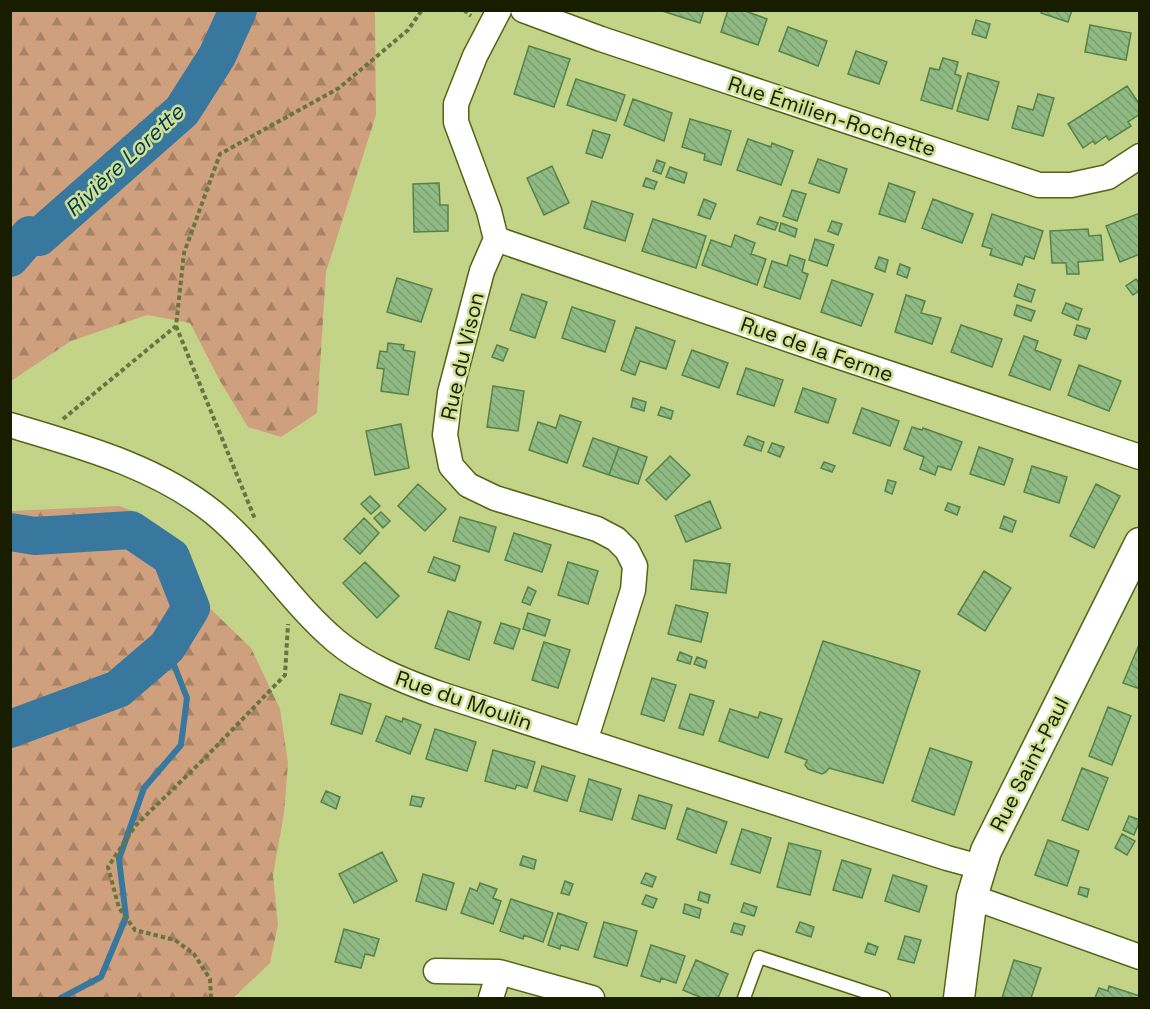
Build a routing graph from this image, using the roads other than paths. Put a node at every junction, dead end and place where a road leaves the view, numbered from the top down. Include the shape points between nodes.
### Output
1 (499, 10) edge
2 (523, 10) edge
3 (1140, 156) edge
4 (496, 239) junction
5 (11, 425) edge
6 (1140, 457) edge
7 (1140, 543) edge
8 (585, 741) junction
9 (980, 867) junction
10 (972, 897) junction
11 (1140, 957) edge
12 (436, 971) dead end
13 (499, 972) junction
14 (491, 999) edge
15 (592, 999) edge
16 (744, 999) edge
17 (884, 999) edge
18 (959, 999) edge

1 - 4 street via 456,104 456,122
2 - 3 street, Rue Émilien-Rochette via 1040,185 1071,185 1108,177
4 - 6 street, Rue de la Ferme
4 - 8 street, Rue du Vison via 482,271 450,393 446,435 451,466 468,485 495,498 616,538 635,566 633,590
5 - 8 street, Rue du Moulin via 119,461 189,494 254,551 314,621 336,641 383,672
7 - 9 street, Rue Saint-Paul
8 - 9 street, Rue du Moulin
9 - 10 street, Rue Saint-Paul
10 - 11 street
10 - 18 street, Rue Saint-Paul
12 - 13 street
13 - 14 street
13 - 15 street
16 - 17 lane via 759,957

